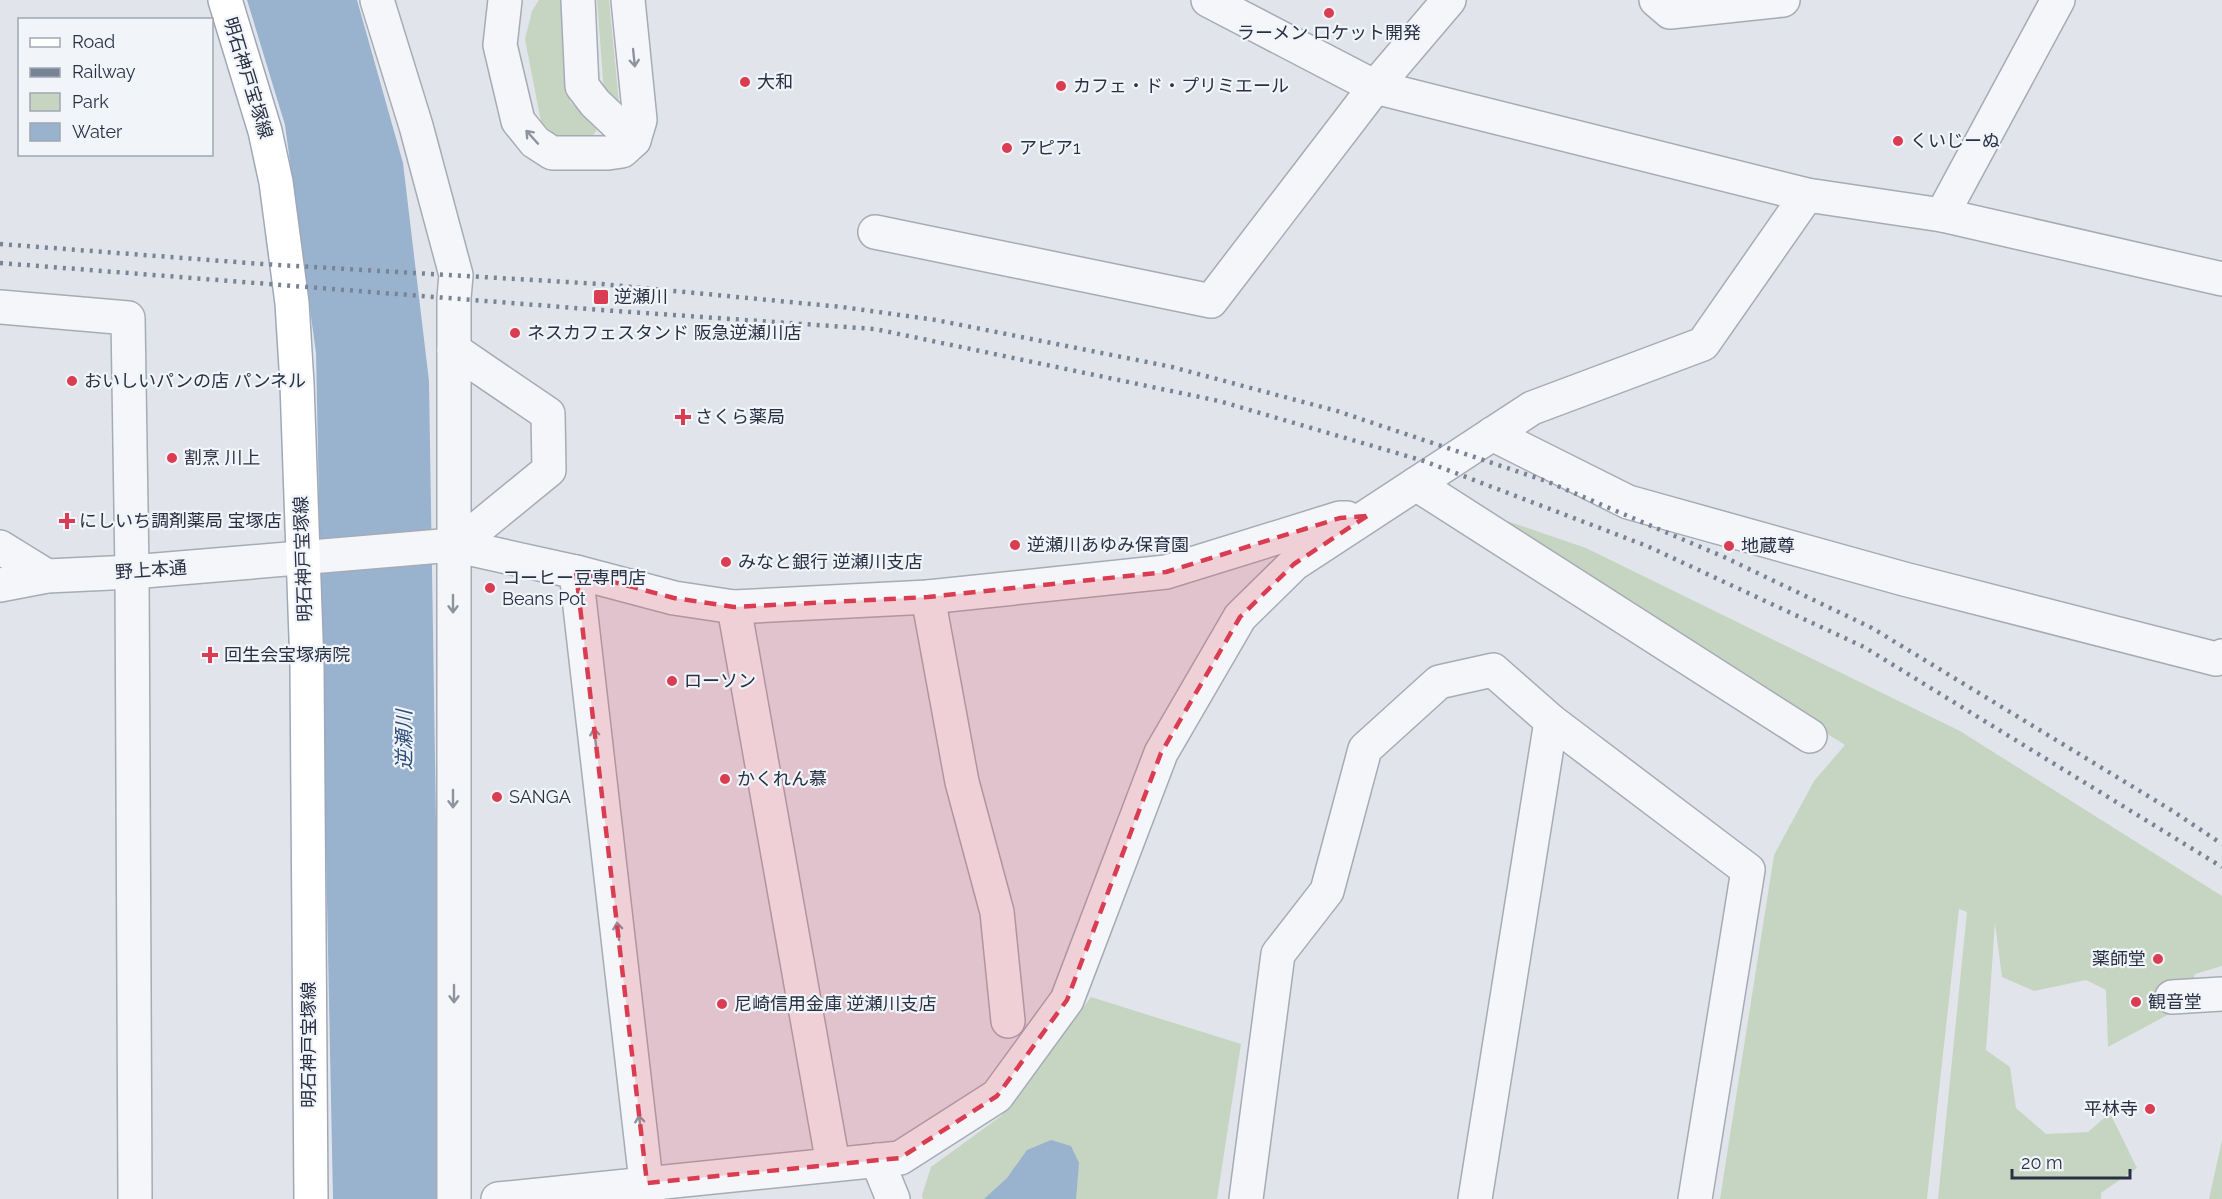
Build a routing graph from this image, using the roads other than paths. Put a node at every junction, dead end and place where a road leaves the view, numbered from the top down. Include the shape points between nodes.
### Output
1 (225, 0) edge
2 (377, 0) edge
3 (505, 0) edge
4 (578, 0) edge
5 (628, 0) edge
6 (1208, 0) edge
7 (1449, 0) edge
8 (1656, 0) edge
9 (1783, 0) edge
10 (2058, 0) edge
11 (1374, 87) junction
12 (634, 140) junction
13 (1807, 195) junction
14 (1942, 215) junction
15 (875, 232) dead end
16 (2222, 279) edge
17 (0, 308) edge
18 (454, 350) junction
19 (1492, 434) junction
20 (1416, 484) junction
21 (1367, 516) junction
22 (442, 546) junction
23 (0, 547) edge
24 (312, 558) junction
25 (132, 572) junction
26 (576, 572) junction
27 (47, 576) junction
28 (0, 585) edge
29 (928, 597) junction
30 (734, 607) junction
31 (2222, 656) edge
32 (1551, 721) junction
33 (1810, 736) dead end
34 (2222, 994) edge
35 (2172, 997) dead end
36 (1008, 1021) dead end
37 (877, 1160) junction
38 (833, 1164) junction
39 (648, 1191) edge
40 (135, 1199) edge
41 (311, 1199) edge
42 (454, 1199) edge
43 (498, 1199) edge
44 (892, 1199) edge
45 (1246, 1199) edge
46 (1475, 1199) edge
47 (1695, 1199) edge

1 - 24 main road, 明石神戸宝塚線 via 262,120 276,182 292,303
2 - 18 street via 456,275
12 -> 3 street via 622,151 608,153 552,153 535,142 518,121 500,45
4 - 12 street via 582,86
5 -> 12 street via 640,120
6 - 11 street
7 - 11 street
8 - 9 street via 1670,12
10 - 14 street
11 - 13 street
11 - 15 street via 1211,301
13 - 14 street
13 - 19 street via 1703,344 1532,408
14 - 16 street
17 - 25 street via 128,318
18 - 22 street
18 - 22 street via 548,414 549,470 478,528
19 - 20 street
19 - 31 street via 1628,502 1904,579 2216,659
20 - 21 street
20 - 33 street
21 - 29 street via 1340,518 1166,572
21 - 37 street via 1294,564 1240,617 1161,753 1067,1000 997,1096 900,1158
22 - 24 street, 野上本通
22 - 26 street
22 -> 42 street
23 - 27 street
24 - 25 street, 野上本通
24 - 41 main road, 明石神戸宝塚線 via 308,666
25 - 27 street, 野上本通
25 - 40 street
26 - 30 street via 674,598
39 -> 26 street
27 - 28 street, 野上本通
29 - 30 street
29 - 36 street via 962,782 997,912
30 - 38 street
32 - 45 street via 1493,670 1439,682 1365,748 1328,891 1278,954
32 - 46 street
32 - 47 street via 1748,870
34 - 35 street
37 - 38 street
37 - 44 street
38 - 39 street
39 - 43 street

